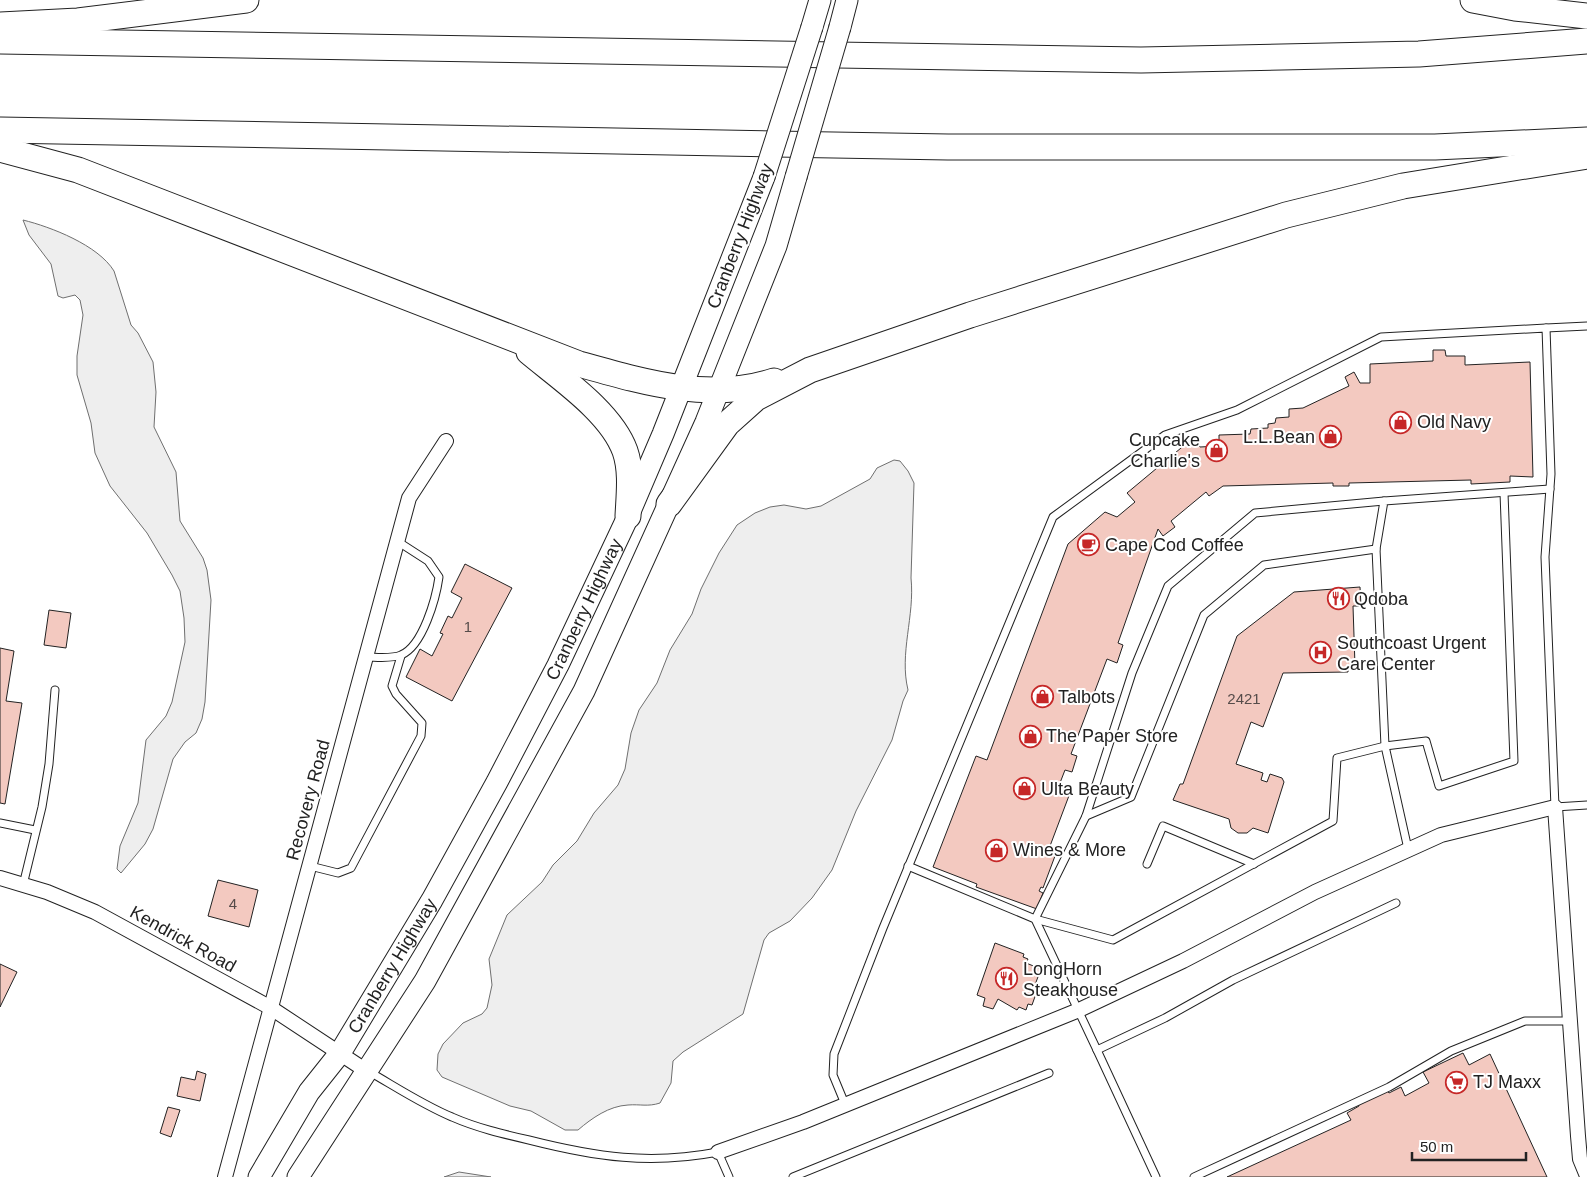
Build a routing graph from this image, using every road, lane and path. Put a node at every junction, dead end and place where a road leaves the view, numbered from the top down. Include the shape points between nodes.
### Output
1 (246, 0) edge
2 (820, 0) edge
3 (847, 0) edge
4 (1473, 0) edge
5 (1587, 16) edge
6 (0, 25) edge
7 (0, 41) edge
8 (1587, 41) edge
9 (0, 130) edge
10 (1587, 140) edge
11 (0, 150) edge
12 (1587, 156) edge
13 (1587, 326) edge
14 (1546, 328) junction
15 (514, 339) junction
16 (810, 370) junction
17 (681, 388) junction
18 (719, 391) junction
19 (446, 441) dead end
20 (1550, 489) junction
21 (1504, 493) junction
22 (1384, 501) junction
23 (669, 504) junction
24 (628, 516) junction
25 (397, 541) junction
26 (1376, 549) junction
27 (401, 656) junction
28 (366, 657) junction
29 (55, 690) dead end
30 (1385, 746) junction
31 (1587, 805) edge
32 (1554, 807) junction
33 (1086, 816) junction
34 (0, 823) edge
35 (35, 830) junction
36 (1408, 849) junction
37 (1148, 864) dead end
38 (1254, 864) junction
39 (310, 866) junction
40 (908, 866) junction
41 (0, 878) edge
42 (23, 886) junction
43 (1396, 903) dead end
44 (1035, 919) junction
45 (271, 1008) junction
46 (1079, 1010) junction
47 (1568, 1021) junction
48 (1098, 1050) junction
49 (340, 1053) junction
50 (365, 1070) junction
51 (1049, 1072) dead end
52 (845, 1104) junction
53 (1582, 1118) edge
54 (718, 1152) junction
55 (1587, 1176) edge
56 (225, 1177) edge
57 (259, 1177) edge
58 (298, 1177) edge
59 (729, 1177) edge
60 (793, 1177) edge
61 (1156, 1177) edge
62 (1194, 1177) edge

1 - 6 highway via 78,20
2 - 17 main road, Cranberry Highway, bridge via 764,177
3 - 18 main road, Cranberry Highway, bridge via 776,246
4 - 5 highway
7 - 8 highway via 1141,60 1418,54
9 - 10 highway via 958,147 1425,147
11 - 15 highway via 78,170
12 - 16 highway via 1403,186 1286,215 970,315
13 - 14 lane
14 - 20 lane
14 - 40 lane via 1381,337 1237,410 1164,435 1053,517
15 - 17 highway via 579,364 644,383
15 - 24 highway via 585,398 620,439 629,475
16 - 18 highway via 761,386
16 - 23 highway via 756,398 728,424
17 - 18 highway
17 - 24 main road, Cranberry Highway
18 - 23 main road, Cranberry Highway
19 - 25 street, Recovery Road via 409,498
20 - 21 lane
20 - 32 lane via 1545,546
21 - 22 lane
21 - 30 lane via 1514,761 1439,786 1426,741
22 - 26 lane
22 - 33 lane via 1255,513 1168,586 1132,673
23 - 50 main road, Cranberry Highway via 584,691 424,981
24 - 49 main road, Cranberry Highway via 558,665 497,782 432,900
25 - 27 lane via 428,561 439,577 436,599 415,644
25 - 28 street, Recovery Road
26 - 30 lane
26 - 33 lane via 1264,565 1204,615 1131,797
27 - 28 lane
27 - 39 lane via 392,686 422,723 420,736 351,868 338,872
28 - 39 street, Recovery Road
29 - 35 lane via 42,807
30 - 36 lane
30 - 38 lane via 1338,758 1333,821
31 - 32 lane
32 - 36 street via 1441,835
32 - 47 street
33 - 44 lane
34 - 35 lane
35 - 42 lane
36 - 46 street
37 - 38 lane via 1163,826
38 - 44 lane via 1113,940
39 - 45 street, Recovery Road
40 - 44 lane
40 - 52 lane via 834,1054 834,1075
41 - 42 street, Kendrick Road
42 - 45 street, Kendrick Road via 47,892 95,912
43 - 48 lane via 1233,980
44 - 46 lane
45 - 49 street, Kendrick Road
45 - 56 street, Recovery Road
46 - 48 lane
46 - 52 street
47 - 53 street
47 - 62 lane via 1525,1022 1451,1051 1389,1087
48 - 61 lane
49 - 50 street, Kendrick Road
49 - 57 main road, Cranberry Highway via 309,1092
50 - 54 lane via 452,1117 556,1147 638,1160
50 - 58 main road, Cranberry Highway
51 - 60 lane
52 - 54 street
53 - 55 street via 1580,1159
54 - 59 lane

